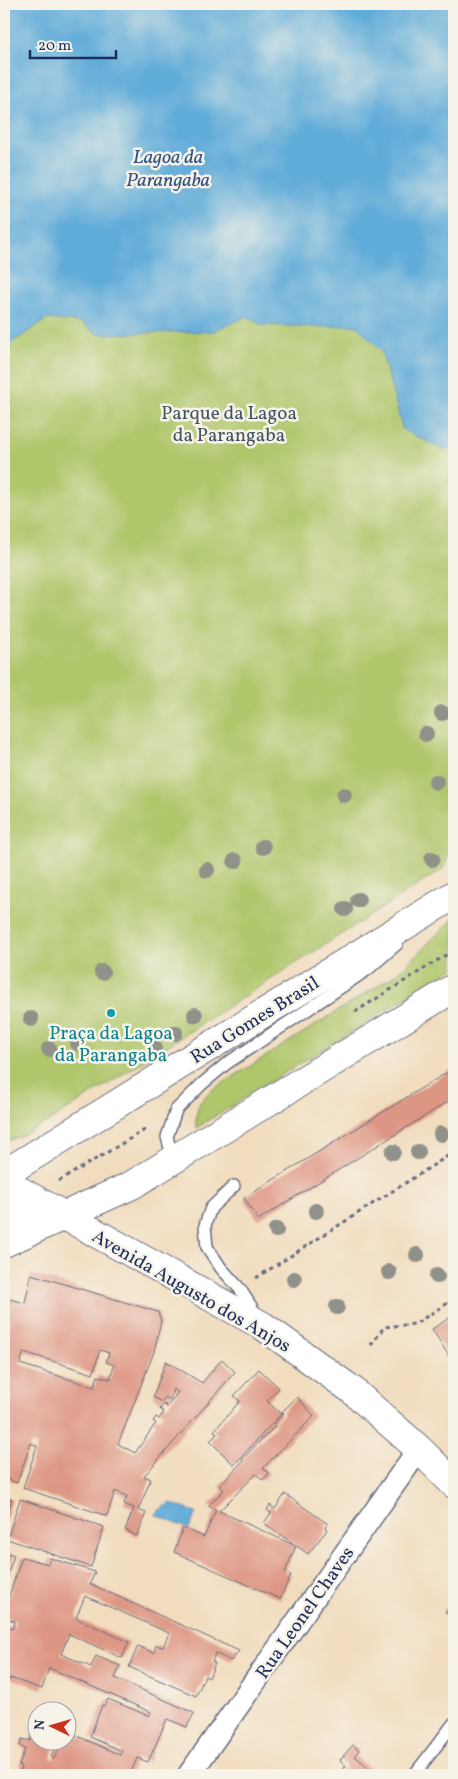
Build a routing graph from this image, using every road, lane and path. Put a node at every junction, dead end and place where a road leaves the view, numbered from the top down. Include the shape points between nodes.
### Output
1 (453, 894) edge
2 (409, 923) junction
3 (454, 988) edge
4 (454, 1152) edge
5 (173, 1160) junction
6 (4, 1174) edge
7 (4, 1182) edge
8 (234, 1186) dead end
9 (4, 1214) edge
10 (64, 1216) junction
11 (4, 1243) edge
12 (240, 1289) junction
13 (454, 1299) edge
14 (263, 1326) junction
15 (371, 1345) dead end
16 (419, 1449) junction
17 (454, 1484) edge
18 (454, 1723) edge
19 (189, 1775) edge
20 (414, 1775) edge

1 - 2 main road, Rua Gomes Brasil
2 - 5 lane via 400,941 367,970 226,1064 176,1110 167,1136
2 - 6 main road, Rua Gomes Brasil
3 - 5 main road
4 - 12 path
5 - 10 main road via 132,1185
7 - 10 main road, Avenida Augusto dos Anjos
8 - 12 lane via 212,1208 205,1225 207,1247
9 - 10 main road
10 - 11 main road
10 - 14 main road, Avenida Augusto dos Anjos
12 - 14 lane
13 - 15 path via 415,1324 384,1327
14 - 16 main road, Avenida Augusto dos Anjos via 352,1390
16 - 17 main road, Avenida Augusto dos Anjos
16 - 19 street, Rua Leonel Chaves
18 - 20 lane

